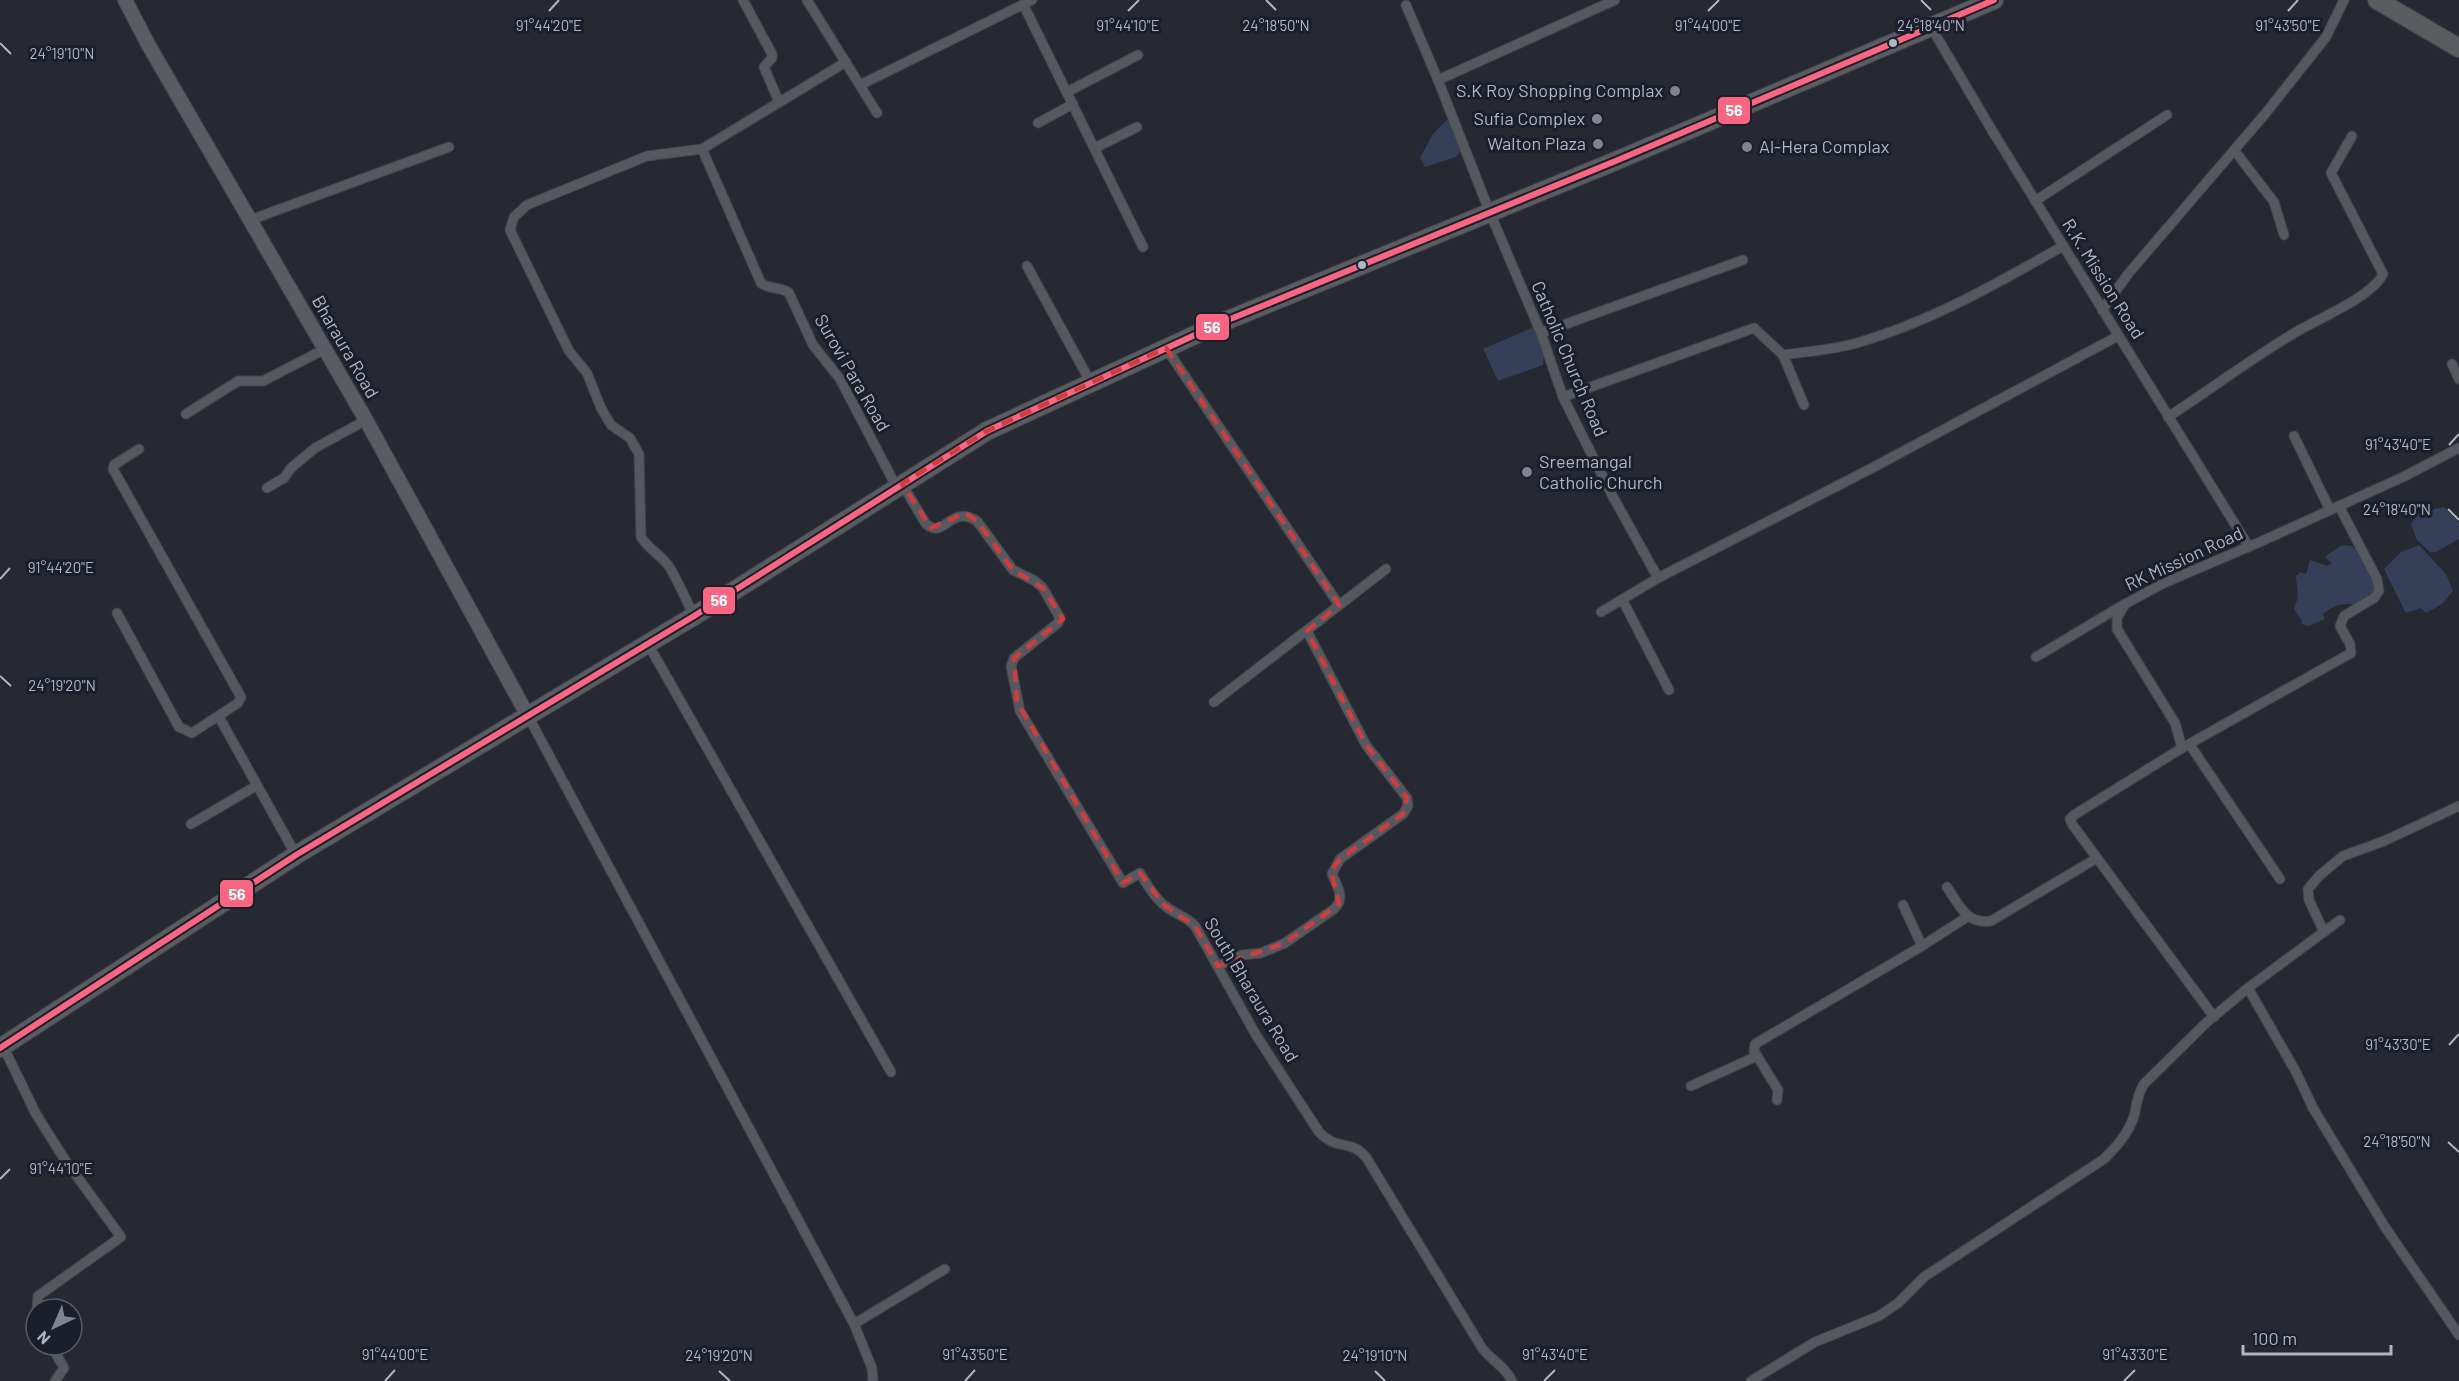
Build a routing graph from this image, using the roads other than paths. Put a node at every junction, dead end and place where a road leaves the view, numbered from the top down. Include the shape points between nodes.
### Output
1 (124, 0) edge
2 (743, 0) edge
3 (807, 0) edge
4 (1615, 0) edge
5 (1994, 0) edge
6 (2344, 0) edge
7 (2377, 0) edge
8 (1027, 2) edge
9 (1406, 5) dead end
10 (1931, 27) junction
11 (2459, 48) edge
12 (1138, 56) dead end
13 (846, 62) junction
14 (1438, 80) junction
15 (860, 85) junction
16 (1067, 92) junction
17 (779, 102) junction
18 (1073, 104) junction
19 (878, 113) dead end
20 (2167, 115) dead end
21 (1038, 123) dead end
22 (1137, 127) dead end
23 (2352, 136) dead end
24 (449, 147) dead end
25 (1095, 148) junction
26 (702, 149) junction
27 (2234, 150) junction
28 (2035, 201) junction
29 (1490, 213) junction
30 (250, 220) junction
31 (2284, 235) dead end
32 (2063, 246) junction
33 (1143, 247) dead end
34 (1743, 260) dead end
35 (1027, 266) dead end
36 (2102, 310) junction
37 (1541, 333) junction
38 (2118, 336) junction
39 (1166, 348) junction
40 (325, 349) junction
41 (1783, 355) junction
42 (2452, 364) dead end
43 (2459, 379) edge
44 (1091, 382) junction
45 (1563, 397) junction
46 (1804, 405) dead end
47 (186, 414) dead end
48 (2168, 417) junction
49 (366, 420) junction
50 (2294, 436) dead end
51 (2459, 448) edge
52 (139, 449) dead end
53 (899, 486) junction
54 (267, 488) dead end
55 (2335, 508) junction
56 (2249, 547) junction
57 (1386, 569) dead end
58 (1658, 579) junction
59 (1623, 601) junction
60 (2126, 604) junction
61 (1339, 605) junction
62 (1601, 612) dead end
63 (117, 613) dead end
64 (694, 616) junction
65 (1306, 631) junction
66 (648, 644) junction
67 (2036, 657) dead end
68 (1669, 690) dead end
69 (1214, 702) dead end
70 (528, 716) junction
71 (219, 717) junction
72 (2186, 747) junction
73 (256, 786) junction
74 (2459, 806) edge
75 (191, 824) dead end
76 (296, 855) junction
77 (2097, 858) junction
78 (2280, 879) dead end
79 (1947, 887) dead end
80 (1903, 905) dead end
81 (1967, 917) junction
82 (2340, 920) dead end
83 (2324, 932) junction
84 (1922, 946) junction
85 (1218, 966) junction
86 (2248, 988) junction
87 (2214, 1017) junction
88 (2, 1047) edge
89 (1757, 1056) junction
90 (891, 1072) dead end
91 (1691, 1086) dead end
92 (1777, 1100) dead end
93 (945, 1269) dead end
94 (38, 1297) edge
95 (854, 1323) junction
96 (2459, 1335) edge
97 (58, 1357) edge
98 (55, 1381) edge
99 (873, 1381) edge
100 (1512, 1381) edge
101 (1751, 1381) edge

1 - 30 main road, Bharaura Road
2 - 17 street via 772,54 764,66
3 - 13 street
4 - 14 street
5 - 10 highway
6 - 27 street via 2326,37
7 - 11 highway
8 - 15 street
8 - 16 street
9 - 14 street, Catholic Church Road
10 - 28 street, R.K. Mission Road
10 - 29 highway
12 - 16 street
13 - 15 street
13 - 17 street
14 - 29 street, Catholic Church Road
15 - 19 street
16 - 18 street
17 - 26 street
18 - 21 street
18 - 25 street
20 - 28 street
22 - 25 street
23 - 48 street via 2331,173 2383,274 2380,281
24 - 30 street
25 - 33 street
26 - 53 street, Surovi Para Road via 761,283 789,292 813,345 840,379
26 - 64 street via 646,156 527,205 514,217 510,230 569,351 587,373 601,408 611,425 636,445 640,537 670,568
27 - 31 street via 2274,202
27 - 36 street
28 - 32 street, R.K. Mission Road
29 - 37 street, Catholic Church Road
29 - 39 highway
30 - 40 main road, Bharaura Road
32 - 36 street, R.K. Mission Road
32 - 41 street via 1926,319 1859,343
34 - 37 street
35 - 44 street
36 - 38 street, R.K. Mission Road
37 - 45 street, Catholic Church Road
38 - 48 street, R.K. Mission Road
38 - 58 street
39 - 44 highway
39 - 61 street
40 - 47 street via 263,381 238,381
40 - 49 main road, Bharaura Road
41 - 45 street via 1754,328
41 - 46 street
42 - 43 street
44 - 53 highway via 987,431
45 - 58 street, Catholic Church Road
48 - 56 street, R.K. Mission Road
49 - 54 street via 315,448 284,478
49 - 70 main road, Bharaura Road
50 - 55 street
51 - 55 street, RK Mission Road
52 - 71 street via 113,469 241,697
53 - 64 highway
53 - 85 street, South Bharaura Road via 931,528 938,529 962,515 977,521 1012,570 1035,581 1059,613 1058,623 1014,658 1011,666 1020,711 1123,883 1140,873 1164,905 1196,926
55 - 56 street, RK Mission Road
55 - 72 street via 2377,579 2379,591 2343,616 2340,626 2351,653
56 - 60 street, RK Mission Road via 2164,583
57 - 61 street
58 - 59 street
59 - 62 street
59 - 68 street
60 - 67 street
60 - 72 street, RK Mission Road via 2116,618 2117,629
61 - 65 street
63 - 71 street via 179,727 192,733
64 - 66 highway
65 - 69 street
65 - 85 street via 1366,745 1407,798 1408,806 1403,814 1340,859 1332,874 1341,895 1334,909 1285,943
66 - 70 highway
66 - 90 street
70 - 76 highway
70 - 95 street
71 - 73 street
72 - 77 street via 2070,819
72 - 78 street, RK Mission Road
73 - 75 street
73 - 76 street
74 - 83 street via 2343,856 2319,876 2308,889
76 - 88 highway
77 - 81 street via 1991,921 1979,923
77 - 87 street
79 - 81 street
80 - 84 street
81 - 84 street
82 - 83 street
83 - 86 street
84 - 89 street via 1755,1044
85 - 100 street, South Bharaura Road via 1256,1035 1319,1131 1335,1145 1360,1149 1482,1348
86 - 87 street
86 - 96 street via 2313,1108 2385,1227
87 - 101 street via 2144,1084 2123,1140 2104,1160 1924,1277 1879,1316 1815,1342
88 - 94 street via 36,1114 121,1237
89 - 91 street
89 - 92 street via 1778,1090
93 - 95 street
95 - 99 street via 872,1368
97 - 98 street via 64,1368

